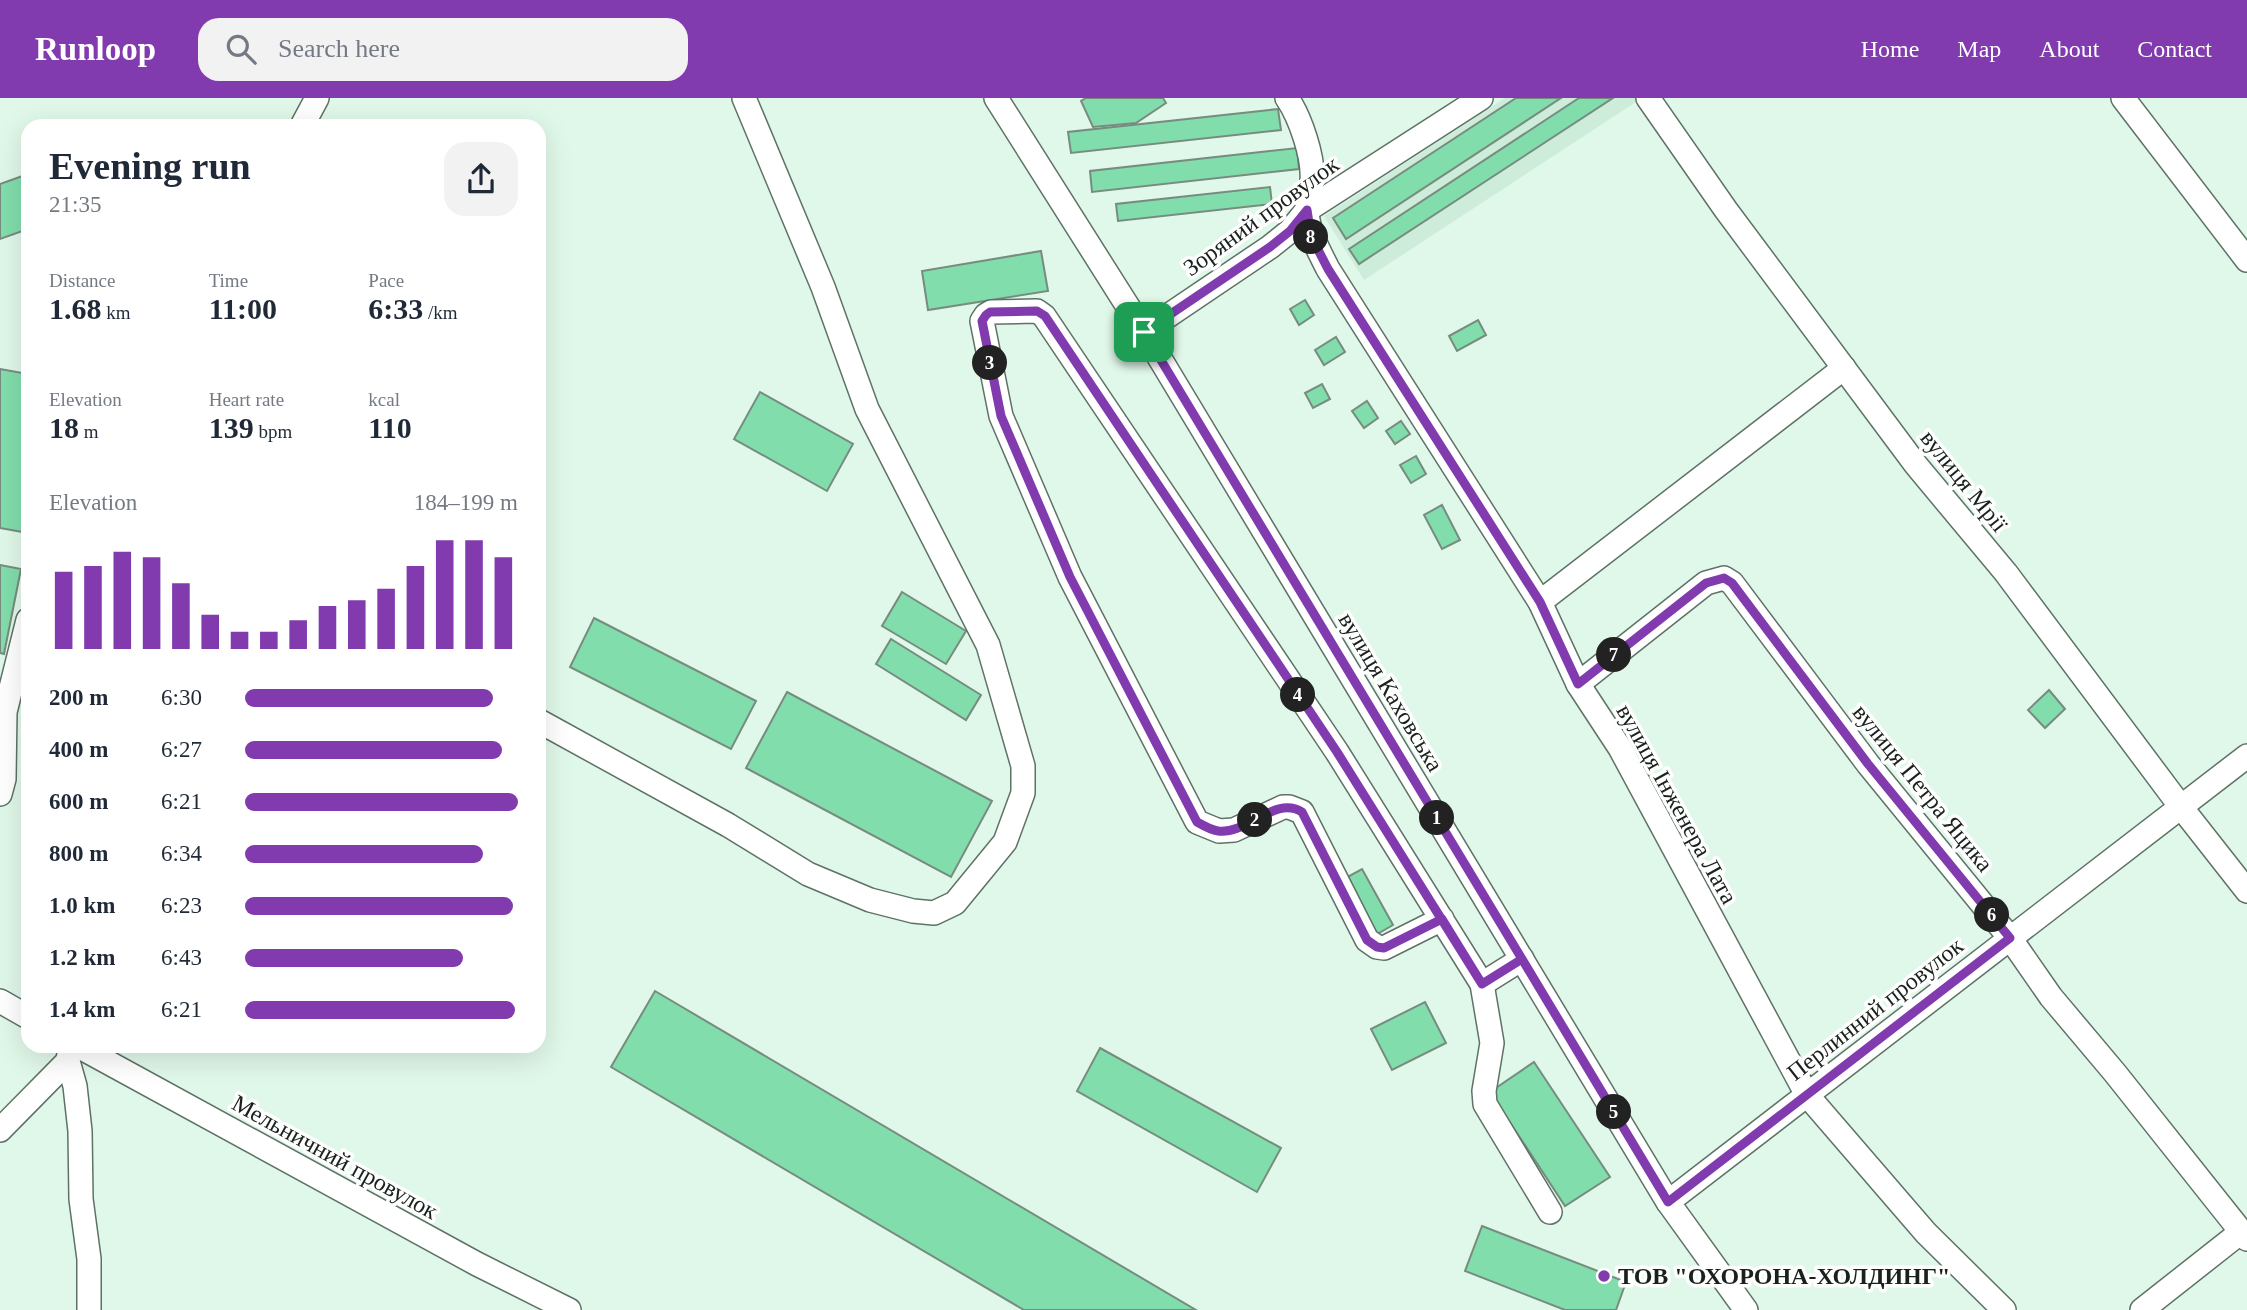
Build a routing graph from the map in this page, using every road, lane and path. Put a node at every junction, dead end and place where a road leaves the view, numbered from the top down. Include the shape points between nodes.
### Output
1 (317, 98) edge
2 (744, 98) edge
3 (996, 98) edge
4 (1287, 98) edge
5 (1481, 98) edge
6 (1648, 98) edge
7 (2123, 98) edge
8 (306, 119) edge
9 (1307, 210) junction
10 (2247, 260) edge
11 (1144, 332) junction
12 (1844, 368) junction
13 (1540, 602) junction
14 (21, 648) edge
15 (1578, 684) junction
16 (546, 725) edge
17 (2247, 755) edge
18 (0, 794) edge
19 (2181, 807) junction
20 (2247, 891) edge
21 (1442, 919) junction
22 (2010, 938) junction
23 (1522, 959) junction
24 (1482, 984) junction
25 (0, 1001) edge
26 (21, 1013) edge
27 (70, 1053) edge
28 (72, 1053) edge
29 (76, 1053) edge
30 (1807, 1094) junction
31 (0, 1130) edge
32 (1668, 1202) junction
33 (1550, 1212) dead end
34 (2244, 1236) edge
35 (89, 1310) edge
36 (569, 1310) edge
37 (1746, 1310) edge
38 (2004, 1310) edge
39 (2142, 1310) edge

1 - 8 street
2 - 16 street via 823,287 867,410 988,645 1023,766 1023,793 1005,842 955,903 934,913 913,911 870,900 808,874
3 - 11 street, вулиця Каховська
4 - 9 street, вулиця Інженера Лата via 1309,153 1312,179
5 - 9 street, Зоряний провулок
6 - 12 street, вулиця Мрії
7 - 10 street
9 - 11 street, Зоряний провулок via 1270,247
9 - 13 street, вулиця Інженера Лата via 1311,236 1328,269
11 - 23 street, вулиця Каховська
12 - 13 street
12 - 19 street, вулиця Мрії via 1916,466 2006,573
13 - 15 street, вулиця Інженера Лата
14 - 18 street via 5,712
15 - 22 street, вулиця Петра Яцика via 1706,583 1724,578
15 - 30 street, вулиця Інженера Лата via 1620,748
17 - 19 street, Перлинний провулок
19 - 20 street, вулиця Мрії
19 - 22 street, Перлинний провулок
21 - 21 street via 1384,948 1377,947 1367,940 1302,812 1283,807 1234,830 1219,831 1197,822 1070,577 1001,416 982,321 990,312 1037,311 1045,316 1337,752
21 - 24 street
22 - 30 street, Перлинний провулок
22 - 34 street, вулиця Петра Яцика via 2051,997
23 - 24 street
23 - 32 street, вулиця Каховська
24 - 33 street via 1492,1043 1485,1104
25 - 26 street
27 - 31 street
28 - 35 street
29 - 36 street, Мельничний провулок
30 - 32 street, Перлинний провулок
30 - 38 street, вулиця Інженера Лата via 1926,1233
32 - 37 street, вулиця Каховська
34 - 39 street

